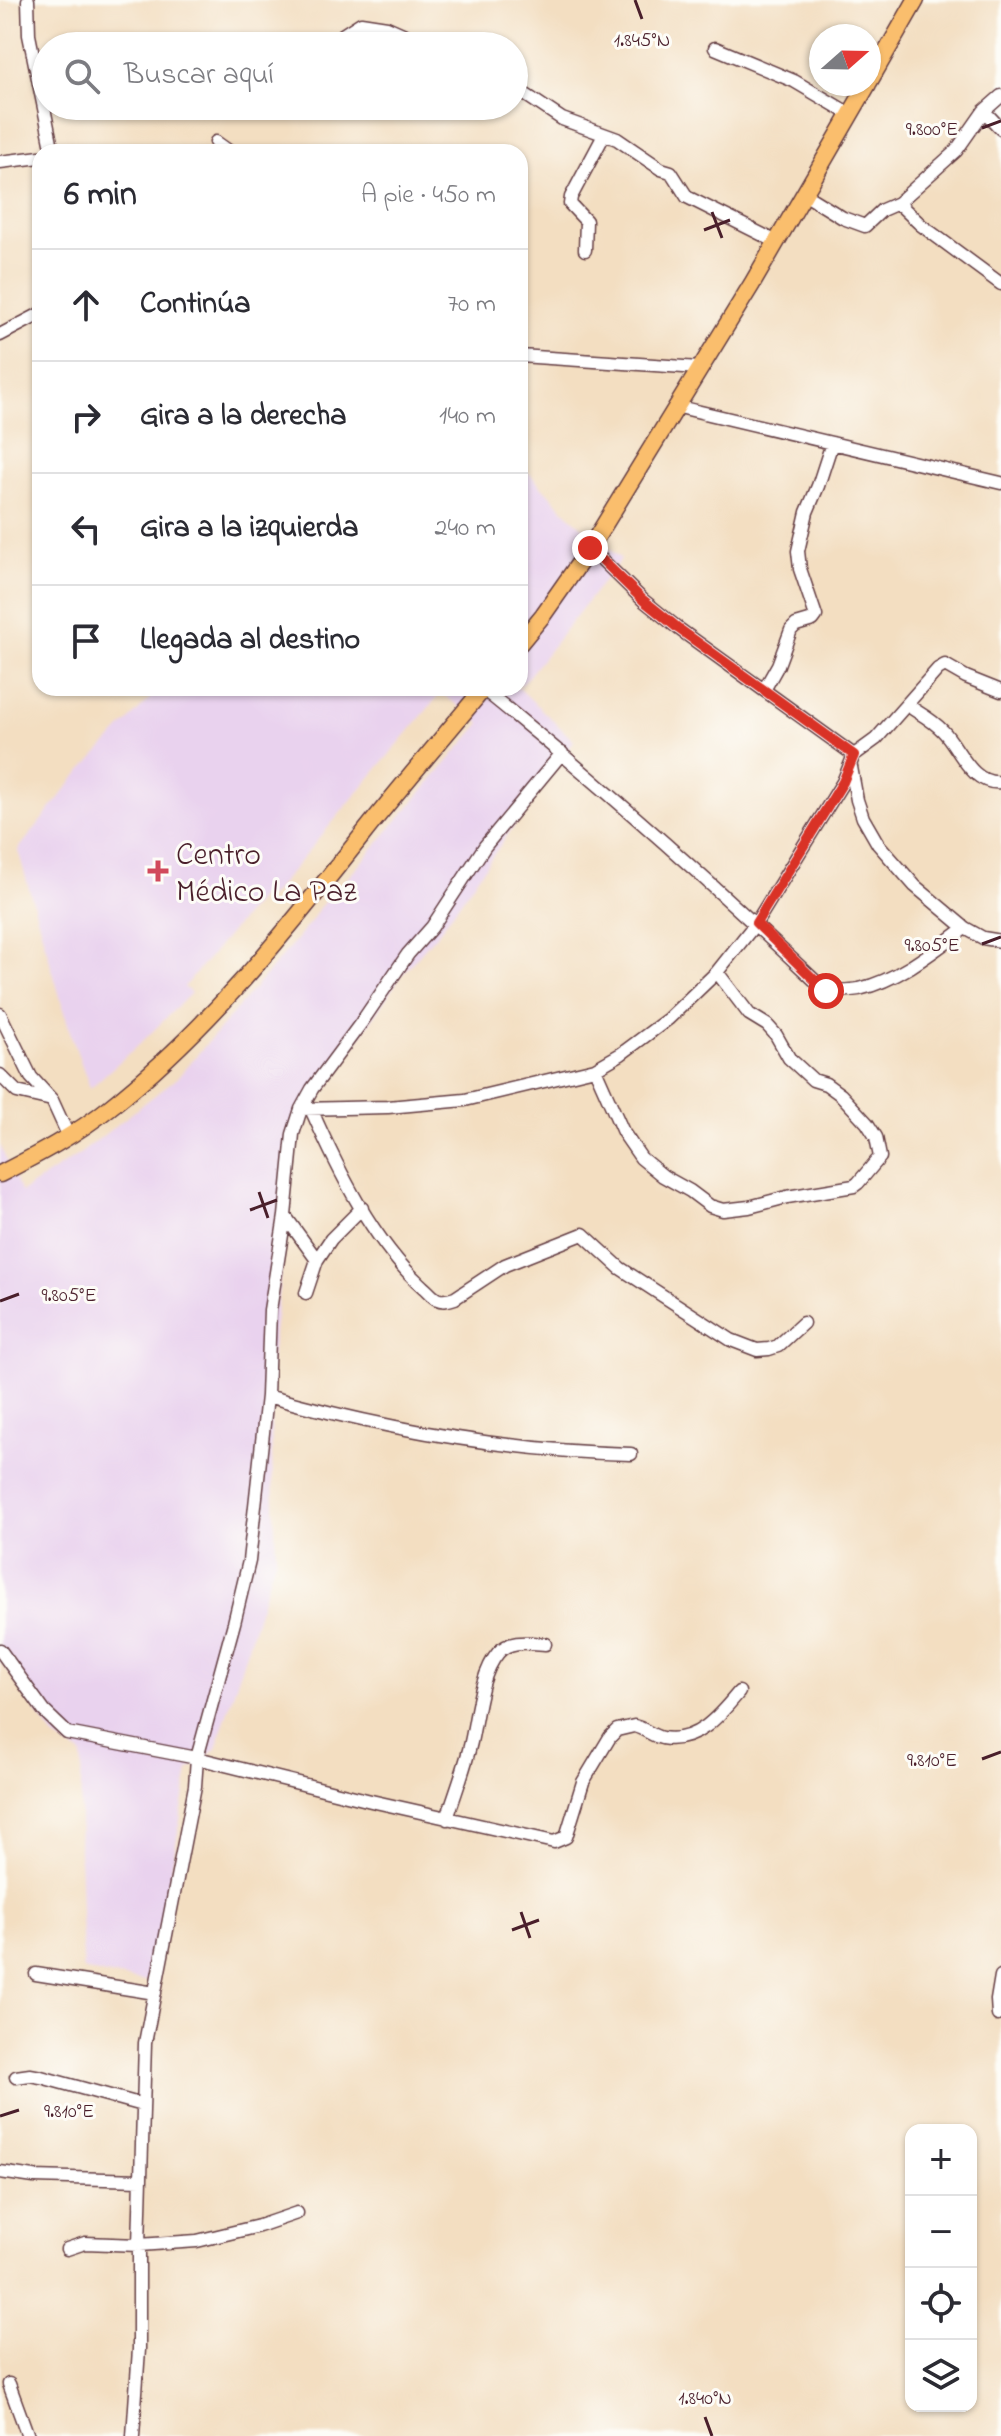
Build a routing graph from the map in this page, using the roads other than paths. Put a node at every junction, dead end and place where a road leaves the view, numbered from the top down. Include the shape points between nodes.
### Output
1 (28, 0) edge
2 (913, 1) edge
3 (347, 32) edge
4 (398, 32) edge
5 (715, 48) dead end
6 (32, 50) edge
7 (881, 59) edge
8 (528, 96) edge
9 (860, 96) edge
10 (1001, 96) edge
11 (984, 111) junction
12 (850, 114) junction
13 (46, 120) edge
14 (1001, 129) edge
15 (604, 135) junction
16 (216, 142) dead end
17 (51, 144) edge
18 (219, 144) edge
19 (32, 158) edge
20 (0, 162) edge
21 (804, 194) junction
22 (898, 203) junction
23 (777, 242) junction
24 (585, 250) dead end
25 (1001, 284) edge
26 (32, 318) edge
27 (0, 335) edge
28 (528, 357) edge
29 (699, 368) junction
30 (675, 406) junction
31 (832, 443) junction
32 (1001, 483) edge
33 (590, 548) junction
34 (528, 633) edge
35 (764, 690) junction
36 (1001, 691) edge
37 (477, 696) edge
38 (492, 696) edge
39 (907, 705) junction
40 (562, 753) junction
41 (853, 760) junction
42 (1001, 782) edge
43 (756, 923) junction
44 (965, 928) junction
45 (1001, 941) edge
46 (717, 972) junction
47 (0, 1014) edge
48 (595, 1069) junction
49 (0, 1075) edge
50 (52, 1100) junction
51 (306, 1109) junction
52 (68, 1135) junction
53 (1, 1169) edge
54 (362, 1208) junction
55 (285, 1216) junction
56 (317, 1260) junction
57 (306, 1293) dead end
58 (803, 1323) dead end
59 (267, 1396) junction
60 (631, 1454) dead end
61 (545, 1644) dead end
62 (0, 1650) edge
63 (739, 1692) dead end
64 (197, 1758) junction
65 (447, 1819) junction
66 (36, 1974) dead end
67 (1001, 1976) edge
68 (155, 1993) junction
69 (998, 2015) dead end
70 (16, 2077) dead end
71 (143, 2105) junction
72 (0, 2172) edge
73 (141, 2180) junction
74 (297, 2213) dead end
75 (139, 2245) junction
76 (67, 2249) dead end
77 (9, 2384) dead end
78 (28, 2436) edge
79 (133, 2436) edge

1 - 6 street
2 - 7 main road
3 - 4 street via 361,23
5 - 12 street via 794,81
8 - 15 street via 562,119
9 - 12 main road
10 - 11 street
11 - 14 street
11 - 22 street via 956,151
12 - 21 main road
13 - 17 street
15 - 23 street via 671,172 687,197
15 - 24 street via 571,197 570,204 586,221
16 - 18 street
19 - 20 street
21 - 22 street via 865,226
21 - 23 main road
22 - 25 street
23 - 29 main road
26 - 27 street
28 - 29 street
29 - 30 main road
30 - 31 street
30 - 33 main road
31 - 32 street
31 - 35 street via 798,551 816,616 791,630
33 - 34 main road
33 - 35 street via 667,619
35 - 41 street
36 - 39 street via 945,665
37 - 52 main road via 307,907 205,1023 107,1110
38 - 40 street
39 - 41 street
39 - 42 street via 945,732 961,759 979,775
40 - 43 street
40 - 51 street via 485,846 312,1089
41 - 43 street
41 - 44 street via 857,800 878,844 915,886
43 - 44 street via 826,991 859,989 884,980
43 - 46 street
44 - 45 street
46 - 48 street via 668,1019
46 - 48 street via 749,1014 776,1035 789,1058 813,1080 841,1095 867,1123 880,1157 858,1183 749,1207 710,1206 641,1158 623,1132
47 - 50 street via 31,1077
48 - 51 street via 465,1100
49 - 50 street via 17,1092
50 - 52 street
51 - 54 street
51 - 55 street via 293,1134
52 - 53 main road
54 - 56 street
54 - 58 street via 393,1255 437,1300 455,1298 505,1265 583,1234 620,1268 731,1340 769,1349
55 - 56 street
55 - 59 street via 270,1310
56 - 57 street
59 - 60 street via 471,1439 575,1453
59 - 64 street via 246,1578
61 - 65 street via 521,1642 498,1652 484,1682
62 - 64 street via 44,1711 67,1733
63 - 65 street via 698,1732 666,1739 634,1726 617,1730 583,1782 569,1831 561,1840 543,1841
64 - 65 street
64 - 68 street
66 - 68 street
67 - 69 street
68 - 71 street via 145,2043
70 - 71 street via 41,2077
71 - 73 street
72 - 73 street
73 - 75 street
74 - 75 street via 197,2241
75 - 76 street via 85,2243
75 - 79 street
77 - 78 street

